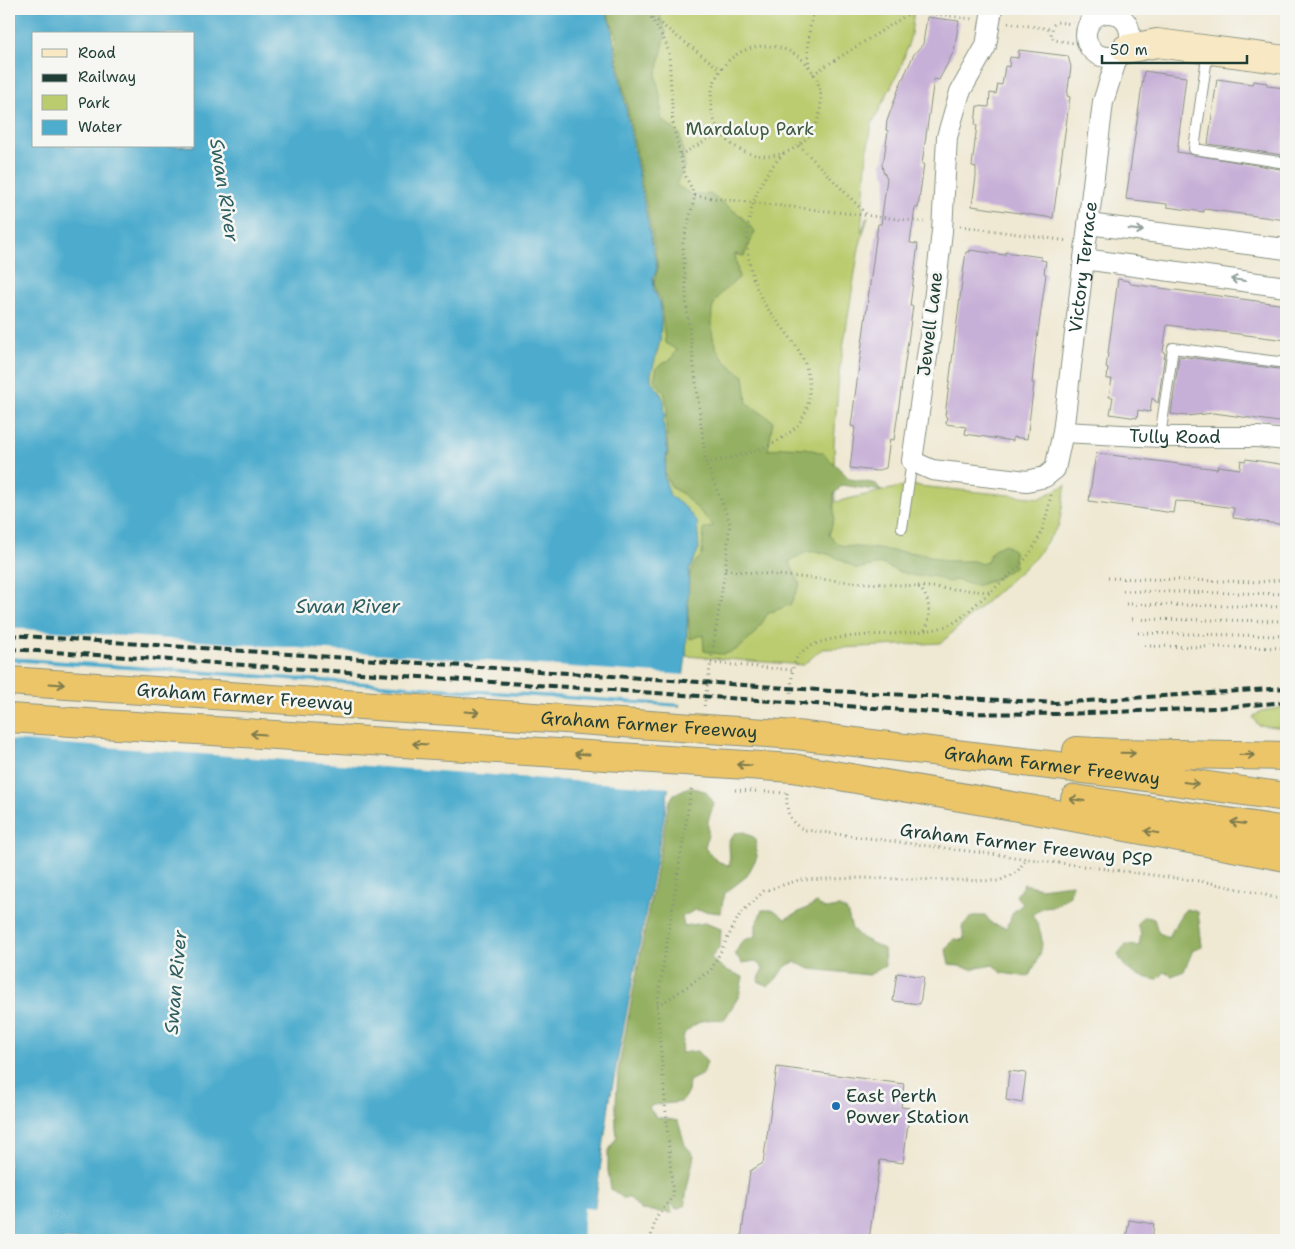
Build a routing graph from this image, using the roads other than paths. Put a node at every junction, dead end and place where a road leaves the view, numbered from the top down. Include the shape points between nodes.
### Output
1 (992, 9) edge
2 (1106, 31) edge
3 (1208, 50) junction
4 (1286, 60) edge
5 (1286, 163) edge
6 (1088, 224) junction
7 (1286, 249) edge
8 (1084, 259) junction
9 (1286, 287) edge
10 (1286, 363) edge
11 (1063, 432) junction
12 (1160, 437) junction
13 (1286, 440) edge
14 (912, 461) junction
15 (902, 528) dead end
16 (9, 681) edge
17 (9, 718) edge
18 (796, 735) junction
19 (1286, 756) edge
20 (790, 781) junction
21 (1286, 797) edge
22 (1286, 830) edge
23 (1286, 857) edge

1 - 14 street, Jewell Lane via 986,46 960,92 947,137 930,336
2 - 3 street
2 - 6 street, Victory Terrace via 1103,102
3 - 4 street
3 - 5 lane via 1194,149
6 -> 7 street
6 - 8 street, Victory Terrace
9 -> 8 street
8 - 11 street, Victory Terrace
10 - 12 lane via 1173,348
11 - 12 street, Tully Road
11 - 14 street via 1055,469 1045,477 1027,481 932,470
12 - 13 street, Tully Road
14 - 15 lane
16 -> 18 highway, Graham Farmer Freeway, bridge
20 -> 17 highway, Graham Farmer Freeway, bridge
18 -> 19 highway via 1116,753
18 -> 21 highway, Graham Farmer Freeway via 1117,773
22 -> 20 highway, Graham Farmer Freeway via 982,785
23 -> 20 highway via 1045,812

